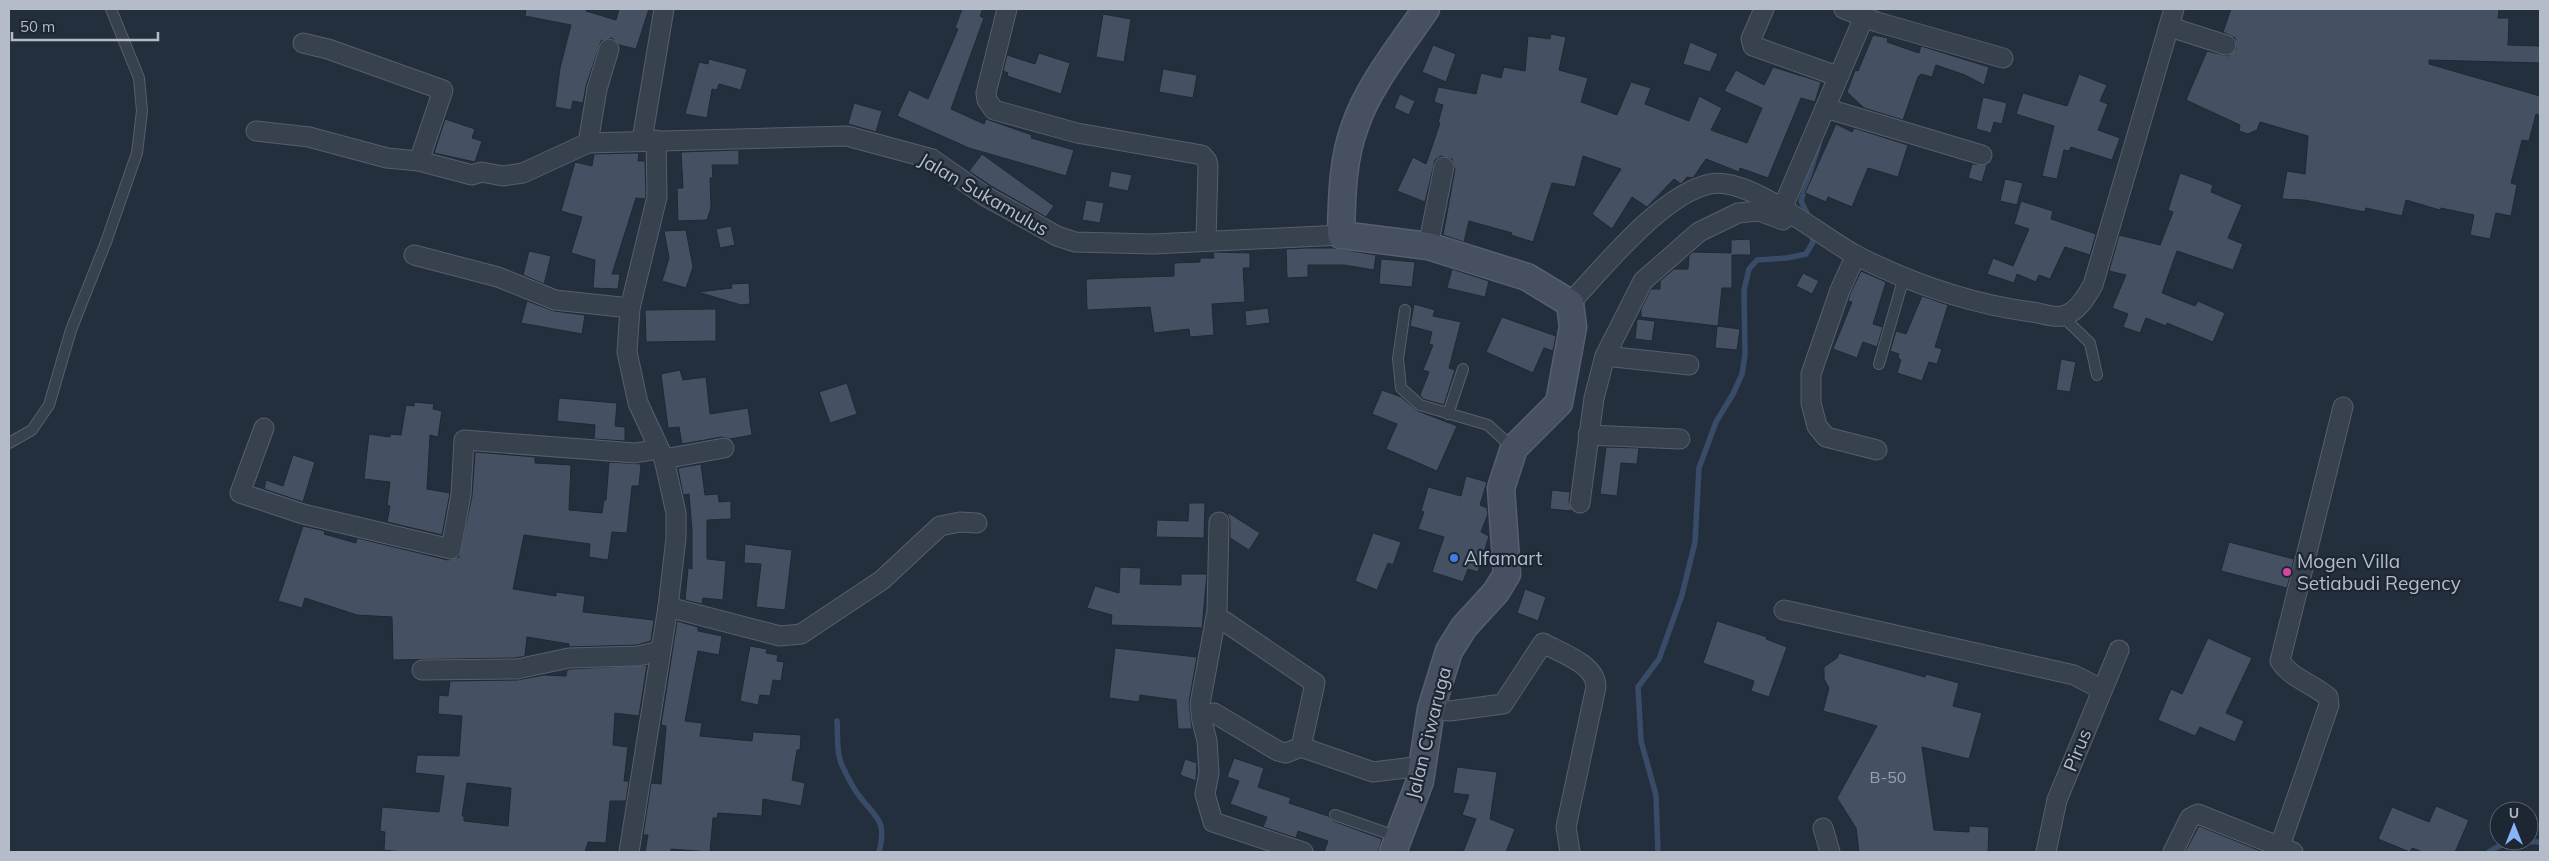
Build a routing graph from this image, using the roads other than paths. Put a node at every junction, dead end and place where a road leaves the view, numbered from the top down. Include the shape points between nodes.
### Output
1 (110, 9) edge
2 (664, 9) edge
3 (1007, 9) edge
4 (1426, 9) edge
5 (1764, 9) edge
6 (1844, 9) edge
7 (1869, 15) edge
8 (2172, 18) edge
9 (303, 43) dead end
10 (2226, 45) dead end
11 (609, 49) dead end
12 (2003, 58) dead end
13 (1838, 76) junction
14 (1825, 108) junction
15 (256, 131) dead end
16 (649, 140) junction
17 (588, 143) junction
18 (1982, 155) dead end
19 (419, 160) junction
20 (1444, 167) dead end
21 (1782, 209) junction
22 (1804, 222) junction
23 (1341, 235) junction
24 (1206, 241) junction
25 (1428, 246) junction
26 (414, 255) dead end
27 (1856, 255) junction
28 (1904, 277) junction
29 (1570, 303) junction
30 (630, 308) junction
31 (1404, 310) dead end
32 (2062, 316) junction
33 (1605, 356) junction
34 (1879, 364) dead end
35 (1689, 365) dead end
36 (1463, 369) dead end
37 (2097, 375) dead end
38 (2343, 407) dead end
39 (1448, 414) junction
40 (264, 428) dead end
41 (1588, 435) junction
42 (1680, 439) dead end
43 (9, 442) edge
44 (724, 448) dead end
45 (1514, 448) junction
46 (1877, 450) dead end
47 (661, 454) junction
48 (1580, 503) dead end
49 (1219, 522) dead end
50 (977, 523) dead end
51 (668, 607) junction
52 (1784, 610) dead end
53 (1224, 621) dead end
54 (2119, 650) dead end
55 (660, 651) junction
56 (422, 670) dead end
57 (2101, 689) junction
58 (1431, 710) junction
59 (1214, 713) dead end
60 (1301, 748) junction
61 (1422, 766) junction
62 (1336, 815) dead end
63 (1823, 828) dead end
64 (1396, 845) edge
65 (2286, 849) edge
66 (628, 852) edge
67 (1303, 852) edge
68 (1570, 852) edge
69 (1830, 852) edge
70 (2046, 852) edge
71 (2173, 852) edge

1 - 43 lane via 139,78 142,110 137,153 71,330 49,405 32,430
2 - 16 street
3 - 24 street via 986,93 990,106 994,110 1077,133 1202,155 1208,166
4 - 23 street via 1379,79 1355,126 1342,185
5 - 13 street via 1751,39 1753,46
6 - 7 street
7 - 12 street
7 - 13 street
8 - 10 street
8 - 32 street via 2093,285 2076,309
9 - 19 street via 443,90
11 - 17 street via 597,89
13 - 14 street
14 - 18 street
14 - 21 street
15 - 19 street via 309,138 387,158
16 - 17 street, Jalan Sukamulus
16 - 24 street, Jalan Sukamulus via 847,136 932,159 985,196 1057,236 1075,242 1153,244
16 - 30 street via 657,197
17 - 19 street via 524,173 503,176 481,172 472,175
20 - 25 street
21 - 22 street
21 - 29 street via 1742,187 1717,184 1698,189 1673,202 1646,224
22 - 27 street
22 - 33 street via 1778,220 1759,212 1738,213 1699,232 1643,280
23 - 24 street, Jalan Sukamulus
23 - 25 street
25 - 29 street via 1527,277
26 - 30 street via 498,277 555,300
27 - 28 street
27 - 46 street via 1840,290 1811,374 1811,403 1817,426 1826,437
28 - 32 street via 1949,296
28 - 34 lane
29 - 45 street, Jalan Ciwaruga via 1573,327 1559,402
30 - 47 street via 627,352 634,389
31 - 39 lane via 1398,359 1401,388 1420,405
32 - 37 lane via 2090,343
33 - 35 street
33 - 41 street
36 - 39 lane
38 - 65 street via 2280,661 2288,672 2328,697 2329,705
39 - 45 lane via 1488,425
40 - 47 street via 240,493 303,514 451,549 464,440
41 - 42 street
41 - 48 street
44 - 47 street
45 - 58 street, Jalan Ciwaruga via 1501,488 1507,574 1449,651
47 - 51 street via 676,513
49 - 67 street via 1217,610 1200,704 1209,773 1205,794 1213,822
50 - 51 street via 940,526 882,580 801,634 780,636
51 - 55 street
52 - 57 street via 2074,675
53 - 60 street via 1315,682
54 - 57 street, Pirus
55 - 56 street via 638,656 569,658 517,669
55 - 66 street
57 - 70 street, Pirus via 2057,800
58 - 61 street, Jalan Ciwaruga
58 - 68 street via 1450,711 1503,704 1543,643 1590,670 1596,678 1596,687 1566,827
59 - 60 street via 1278,751 1286,753
60 - 61 street via 1373,772
61 - 64 street, Jalan Ciwaruga via 1420,781
62 - 64 lane
63 - 69 street
65 - 71 street via 2198,814 2190,818

